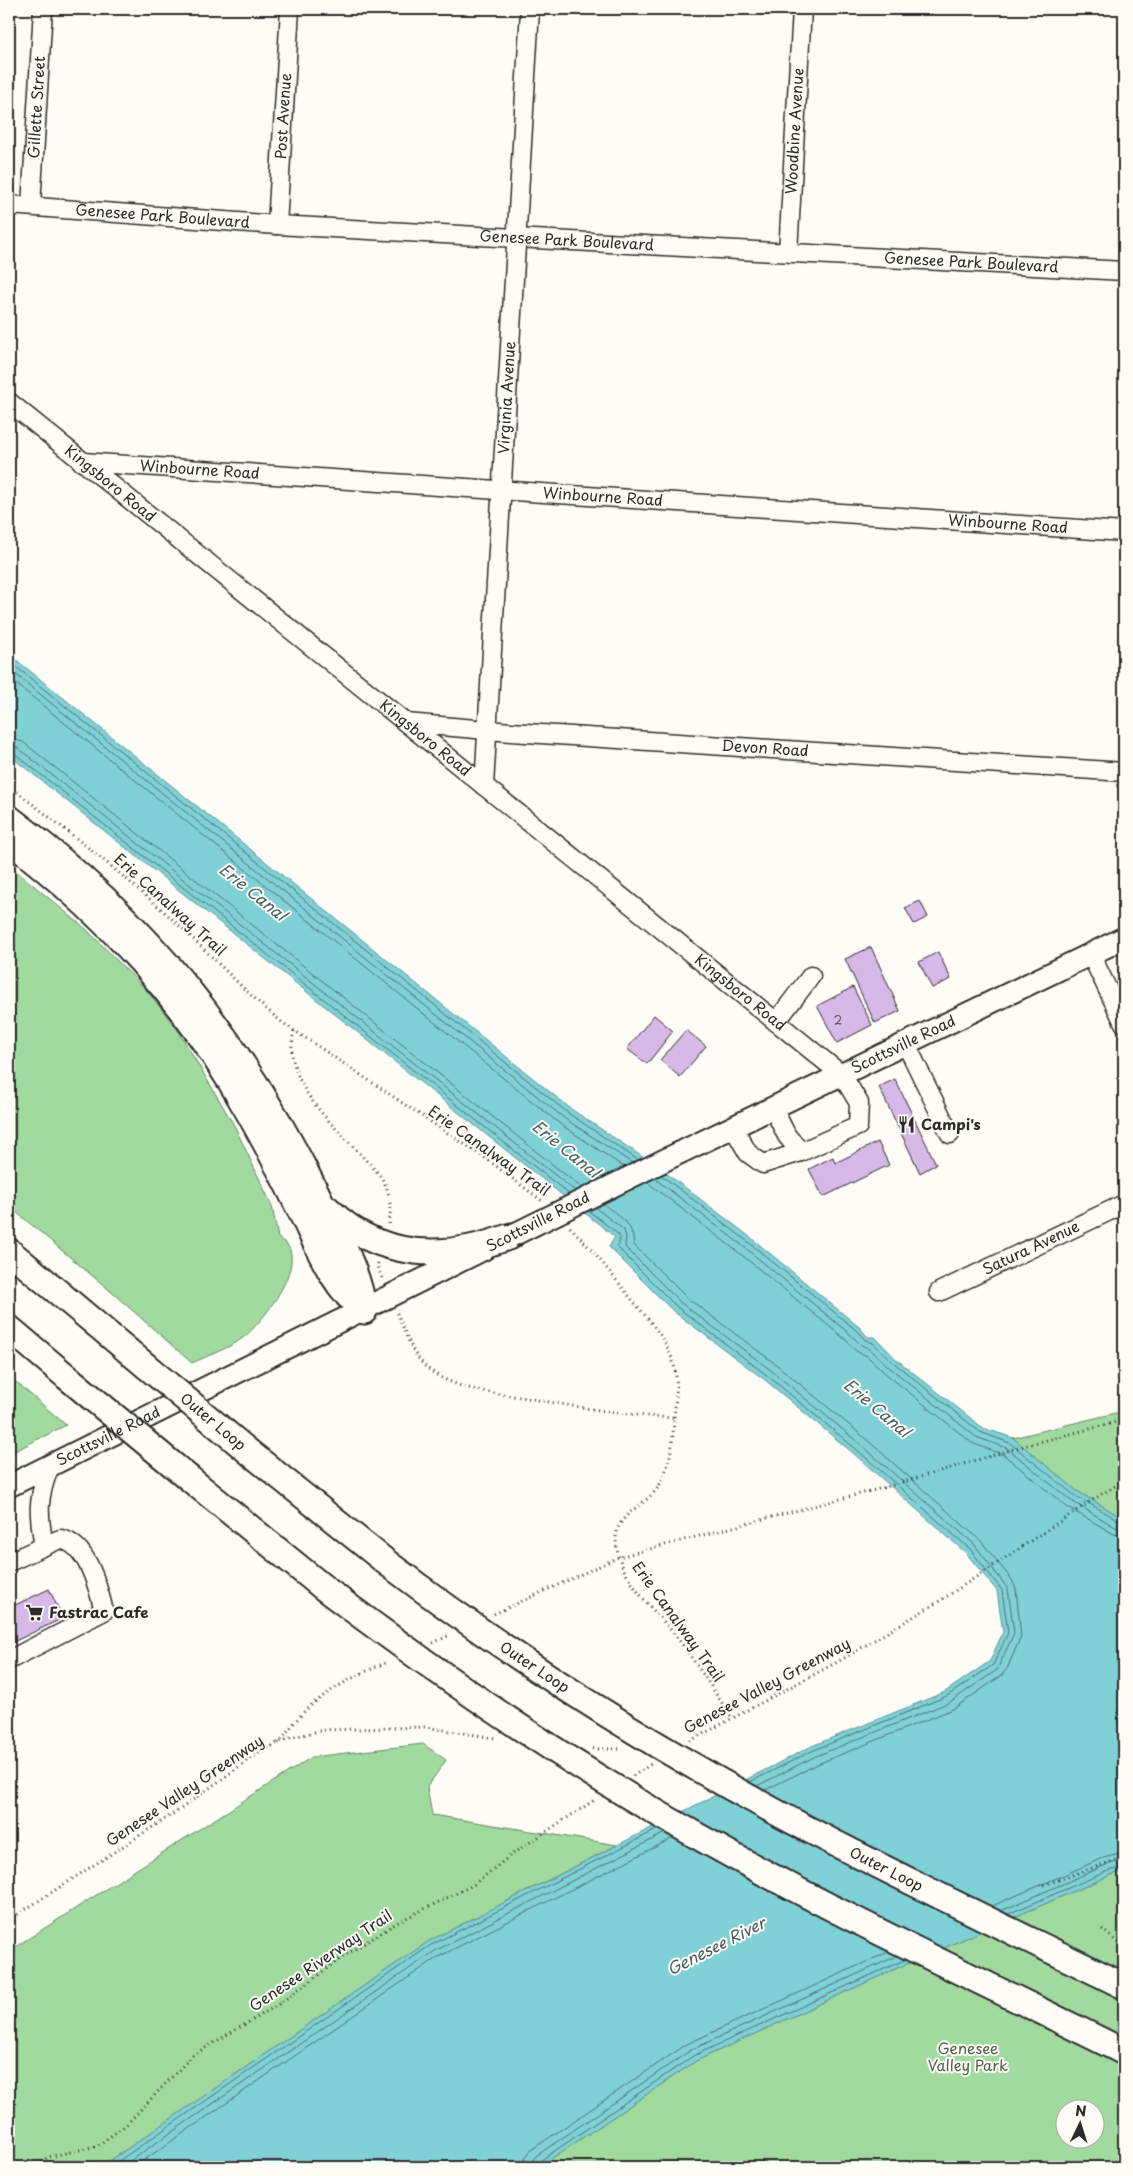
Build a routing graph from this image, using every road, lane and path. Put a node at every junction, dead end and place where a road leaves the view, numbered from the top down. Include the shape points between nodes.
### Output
1 (43, 9) edge
2 (290, 9) edge
3 (530, 9) edge
4 (802, 9) edge
5 (9, 205) edge
6 (30, 206) junction
7 (277, 225) junction
8 (516, 237) junction
9 (788, 252) junction
10 (1124, 272) edge
11 (9, 402) edge
12 (82, 462) junction
13 (501, 491) junction
14 (1124, 532) edge
15 (406, 723) junction
16 (487, 730) junction
17 (1124, 772) edge
18 (9, 786) edge
19 (484, 786) junction
20 (9, 818) edge
21 (9, 840) edge
22 (1124, 938) edge
23 (1091, 954) junction
24 (812, 976) dead end
25 (776, 1022) junction
26 (1124, 1023) edge
27 (906, 1044) junction
28 (842, 1075) junction
29 (773, 1108) junction
30 (733, 1127) junction
31 (950, 1134) dead end
32 (801, 1152) junction
33 (317, 1196) junction
34 (1124, 1204) edge
35 (547, 1206) dead end
36 (566, 1223) dead end
37 (511, 1236) junction
38 (9, 1251) edge
39 (940, 1292) dead end
40 (364, 1311) junction
41 (9, 1328) edge
42 (9, 1334) edge
43 (67, 1378) junction
44 (1124, 1420) edge
45 (50, 1466) junction
46 (1124, 1481) edge
47 (9, 1486) edge
48 (44, 1546) junction
49 (619, 1557) junction
50 (9, 1562) edge
51 (486, 1618) dead end
52 (456, 1632) dead end
53 (51, 1639) junction
54 (425, 1647) dead end
55 (9, 1649) edge
56 (9, 1660) edge
57 (393, 1660) dead end
58 (732, 1718) junction
59 (502, 1739) dead end
60 (278, 1743) junction
61 (681, 1745) dead end
62 (591, 1748) dead end
63 (627, 1749) dead end
64 (656, 1761) dead end
65 (631, 1777) dead end
66 (597, 1798) dead end
67 (1124, 1857) edge
68 (1044, 1885) dead end
69 (9, 1920) edge
70 (1102, 1930) dead end
71 (1124, 1948) edge
72 (1124, 1986) edge
73 (1124, 2052) edge
74 (33, 2167) edge

1 - 6 street, Gillette Street
2 - 7 street, Post Avenue
3 - 8 street, Virginia Avenue
4 - 9 street, Woodbine Avenue
5 - 6 street, Genesee Park Boulevard
6 - 7 street, Genesee Park Boulevard
7 - 8 street, Genesee Park Boulevard
8 - 9 street, Genesee Park Boulevard
8 - 13 street, Virginia Avenue
9 - 10 street, Genesee Park Boulevard
11 - 12 street, Kingsboro Road
12 - 13 street, Winbourne Road
12 - 15 street, Kingsboro Road
13 - 14 street, Winbourne Road
13 - 16 street, Virginia Avenue
15 - 16 street, Devon Road
15 - 19 street, Kingsboro Road
16 - 17 street, Devon Road
16 - 19 street, Virginia Avenue
18 - 35 path, Erie Canalway Trail via 166,913 283,1023 488,1160
19 - 25 street, Kingsboro Road
20 - 33 highway via 98,892 155,949 188,988 233,1048 269,1104
21 - 40 highway via 104,922 179,1005 214,1054 248,1112 334,1278 352,1302
22 - 23 main road, Scottsville Road
23 - 26 street
23 - 27 main road, Scottsville Road
24 - 25 street
25 - 28 street, Kingsboro Road
27 - 28 main road, Scottsville Road
27 - 31 street
28 - 29 main road, Scottsville Road
28 - 32 street via 859,1104 858,1126
29 - 30 main road, Scottsville Road
29 - 32 street via 787,1136
30 - 32 street via 748,1153 763,1164
30 - 37 main road, Scottsville Road, bridge
33 - 37 highway via 334,1215 357,1232 406,1250 447,1252 482,1246
33 - 40 highway via 352,1267
34 - 39 street, Satura Avenue
36 - 49 path, Erie Canalway Trail via 660,1334 671,1354 676,1376 669,1462 659,1486 618,1528
37 - 40 main road, Scottsville Road
38 - 72 highway, Outer Loop, bridge via 386,1562 538,1670 727,1785 834,1842
40 - 45 main road, Scottsville Road
41 - 43 highway
42 - 43 highway
43 - 73 highway, bridge via 324,1588 499,1713 690,1832 806,1894
44 - 49 path
45 - 47 main road, Scottsville Road
45 - 48 street via 42,1486 38,1514
46 - 58 path, Genesee Valley Greenway via 977,1578 841,1660
48 - 50 street
48 - 53 street via 60,1538 69,1540 81,1551 99,1588 104,1611
49 - 51 path
49 - 58 path, Erie Canalway Trail via 634,1585 681,1642
52 - 54 path
53 - 55 street via 31,1639
53 - 56 street
57 - 60 path via 326,1695 308,1708
58 - 61 path, Genesee Valley Greenway
59 - 60 path, Genesee Valley Greenway via 442,1728 408,1727 324,1730
60 - 69 path, Genesee Valley Greenway
62 - 63 path
64 - 65 path
66 - 74 path, Genesee Riverway Trail via 515,1852 473,1885 400,1921 344,1956 276,2006 193,2055 126,2125 97,2146 48,2158
67 - 68 path
70 - 71 path

